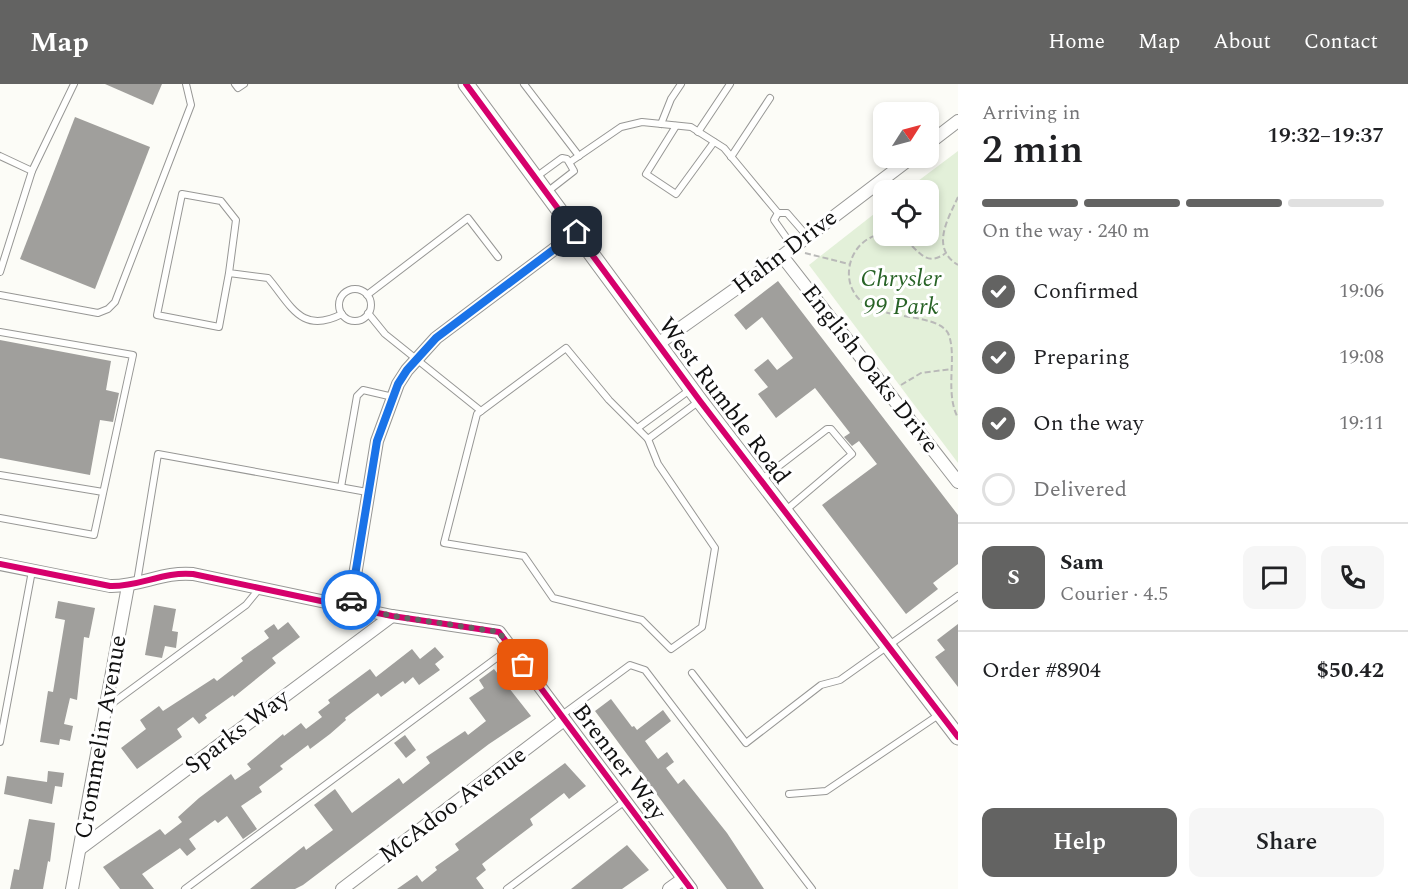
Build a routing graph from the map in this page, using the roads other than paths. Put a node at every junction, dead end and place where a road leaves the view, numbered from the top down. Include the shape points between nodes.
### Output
1 (74, 84) edge
2 (186, 84) edge
3 (235, 84) edge
4 (244, 84) edge
5 (465, 84) edge
6 (524, 84) edge
7 (681, 84) edge
8 (730, 84) edge
9 (770, 98) dead end
10 (958, 121) edge
11 (661, 124) junction
12 (676, 126) junction
13 (698, 132) junction
14 (939, 136) edge
15 (714, 141) junction
16 (0, 156) edge
17 (579, 156) junction
18 (731, 157) junction
19 (570, 162) junction
20 (898, 168) edge
21 (32, 171) junction
22 (536, 177) junction
23 (547, 192) junction
24 (778, 213) junction
25 (577, 232) junction
26 (807, 236) junction
27 (793, 246) junction
28 (782, 256) junction
29 (498, 257) dead end
30 (0, 272) edge
31 (229, 273) junction
32 (0, 295) edge
33 (367, 295) junction
34 (368, 313) junction
35 (342, 314) junction
36 (0, 332) edge
37 (658, 344) junction
38 (415, 359) junction
39 (696, 395) junction
40 (393, 397) junction
41 (481, 411) junction
42 (639, 427) junction
43 (648, 439) junction
44 (0, 475) edge
45 (762, 479) junction
46 (958, 482) edge
47 (341, 488) junction
48 (103, 492) junction
49 (367, 492) junction
50 (785, 510) junction
51 (0, 518) edge
52 (0, 564) edge
53 (33, 570) junction
54 (133, 584) junction
55 (259, 589) junction
56 (958, 596) edge
57 (350, 606) junction
58 (393, 616) junction
59 (888, 646) junction
60 (510, 648) junction
61 (692, 673) dead end
62 (105, 708) junction
63 (940, 714) junction
64 (563, 718) junction
65 (958, 736) edge
66 (0, 742) edge
67 (789, 794) dead end
68 (625, 801) junction
69 (81, 848) junction
70 (683, 879) junction
71 (72, 889) edge
72 (185, 889) edge
73 (342, 889) edge
74 (507, 889) edge
75 (669, 889) edge
76 (691, 889) edge
77 (812, 889) edge

1 - 21 lane
2 - 32 lane via 191,105 115,302 98,314
3 - 4 lane via 238,88
5 - 22 street, West Rumble Road
6 - 17 lane
7 - 11 lane
8 - 13 lane
9 - 18 lane
10 - 14 street
11 - 12 lane
11 - 17 lane via 642,122 621,127
12 - 13 lane
12 - 15 lane via 646,174 676,194
13 - 15 lane
15 - 18 lane
16 - 21 lane
17 - 19 lane
18 - 24 lane
19 - 22 lane via 562,158
19 - 23 lane via 574,171
20 - 26 street, Hahn Drive
21 - 30 lane
22 - 23 street, West Rumble Road
23 - 25 street, West Rumble Road
24 - 26 lane via 787,213
24 - 27 lane via 774,220
25 - 37 street, West Rumble Road
25 - 38 street via 436,338
26 - 27 street, Hahn Drive
27 - 28 street, Hahn Drive
28 - 37 street, Hahn Drive
28 - 46 street, English Oaks Drive
29 - 33 lane via 468,218
31 - 31 lane via 219,327 157,315 182,194 221,201 236,220
31 - 35 lane via 268,278 296,315 308,320 325,322
33 - 34 lane
33 - 35 lane via 358,290 348,291 339,303
34 - 35 lane via 355,321
34 - 38 lane via 385,334
36 - 48 lane via 133,354
37 - 39 street, West Rumble Road
38 - 40 street
38 - 41 lane
39 - 42 lane
39 - 43 lane
39 - 45 street, West Rumble Road
40 - 47 lane via 363,390 357,396
40 - 49 street via 377,441
41 - 42 lane via 566,348 609,400
41 - 43 lane via 477,414 444,543 524,556 553,598 642,620 671,649 702,627 715,548 658,464
42 - 43 lane
44 - 48 lane
45 - 50 street, West Rumble Road
45 - 50 lane via 827,429 852,454
47 - 49 lane
47 - 54 lane via 158,454
48 - 51 lane via 94,535
49 - 57 street
50 - 59 street, West Rumble Road
52 - 53 street, Brenner Way
53 - 54 street, Brenner Way via 110,586
53 - 66 lane
54 - 55 street, Brenner Way via 180,573
54 - 62 street, Crommelin Avenue
55 - 57 street, Brenner Way
55 - 62 lane via 246,604
56 - 59 lane
57 - 58 street, Brenner Way
58 - 60 street, Brenner Way via 499,632
58 - 69 street, Sparks Way
59 - 61 lane via 840,680 821,685 746,742
59 - 63 street, West Rumble Road
60 - 64 street, Brenner Way
60 - 72 lane
62 - 69 street, Crommelin Avenue
63 - 65 street, West Rumble Road
63 - 67 lane via 826,791
64 - 68 street, Brenner Way
64 - 73 street, McAdoo Avenue
64 - 77 lane via 630,665 645,670
68 - 70 street, Brenner Way
68 - 74 lane
69 - 71 street, Crommelin Avenue
70 - 75 street
70 - 76 street, Brenner Way

